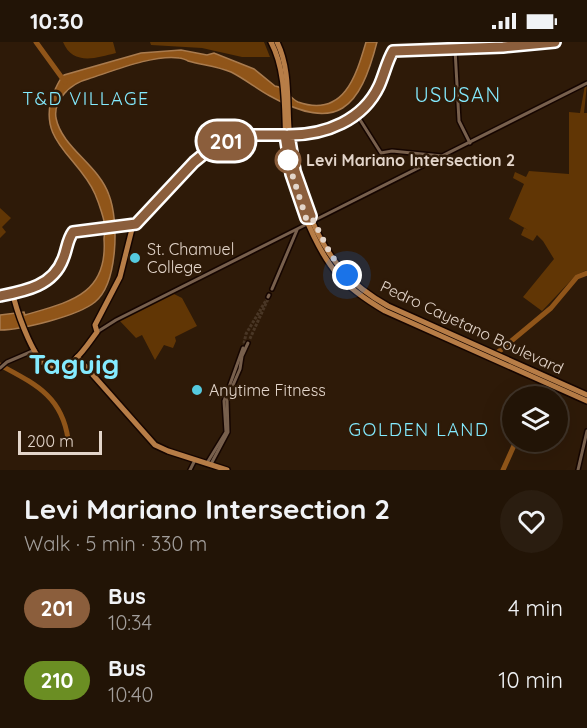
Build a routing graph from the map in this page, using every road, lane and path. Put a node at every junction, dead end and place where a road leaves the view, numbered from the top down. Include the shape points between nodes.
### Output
1 (271, 42) edge
2 (277, 42) edge
3 (555, 42) edge
4 (455, 49) junction
5 (284, 79) junction
6 (587, 83) edge
7 (357, 115) junction
8 (287, 135) junction
9 (470, 143) junction
10 (444, 156) junction
11 (310, 220) junction
12 (136, 224) junction
13 (297, 229) junction
14 (272, 289) dead end
15 (0, 296) edge
16 (14, 298) junction
17 (97, 332) junction
18 (248, 343) tunnel mouth
19 (243, 348) tunnel mouth
20 (35, 350) junction
21 (77, 357) junction
22 (0, 368) edge
23 (587, 395) edge
24 (587, 401) edge
25 (587, 431) edge
26 (195, 460) junction
27 (209, 464) junction
28 (189, 470) edge
29 (227, 470) edge
30 (578, 470) edge

1 - 5 main road, Pedro Cayetano Boulevard
2 - 5 main road, Pedro Cayetano Boulevard via 284,61
3 - 4 main road
4 - 7 main road via 392,52 372,98
4 - 9 street via 459,121
5 - 8 main road, Pedro Cayetano Boulevard
6 - 9 street
7 - 8 main road via 320,131
7 - 10 street via 381,153
8 - 11 main road, Pedro Cayetano Boulevard
8 - 12 main road via 244,135 220,144 194,162
9 - 10 street
10 - 11 street
11 - 13 street
11 - 23 main road, Pedro Cayetano Boulevard via 341,269 378,300
11 - 24 main road, Pedro Cayetano Boulevard via 325,256 339,276 374,305
12 - 16 main road via 72,233 54,274
12 - 17 main road via 128,240 120,277 95,325
13 - 14 street
13 - 17 street
15 - 16 main road
16 - 20 main road
17 - 21 main road
18 - 27 street via 227,399 228,432
19 - 27 street via 224,401 226,432
20 - 21 main road via 46,366 53,369
20 - 22 street
21 - 26 main road via 155,445
25 - 30 street
26 - 27 main road
26 - 28 street
27 - 29 main road

